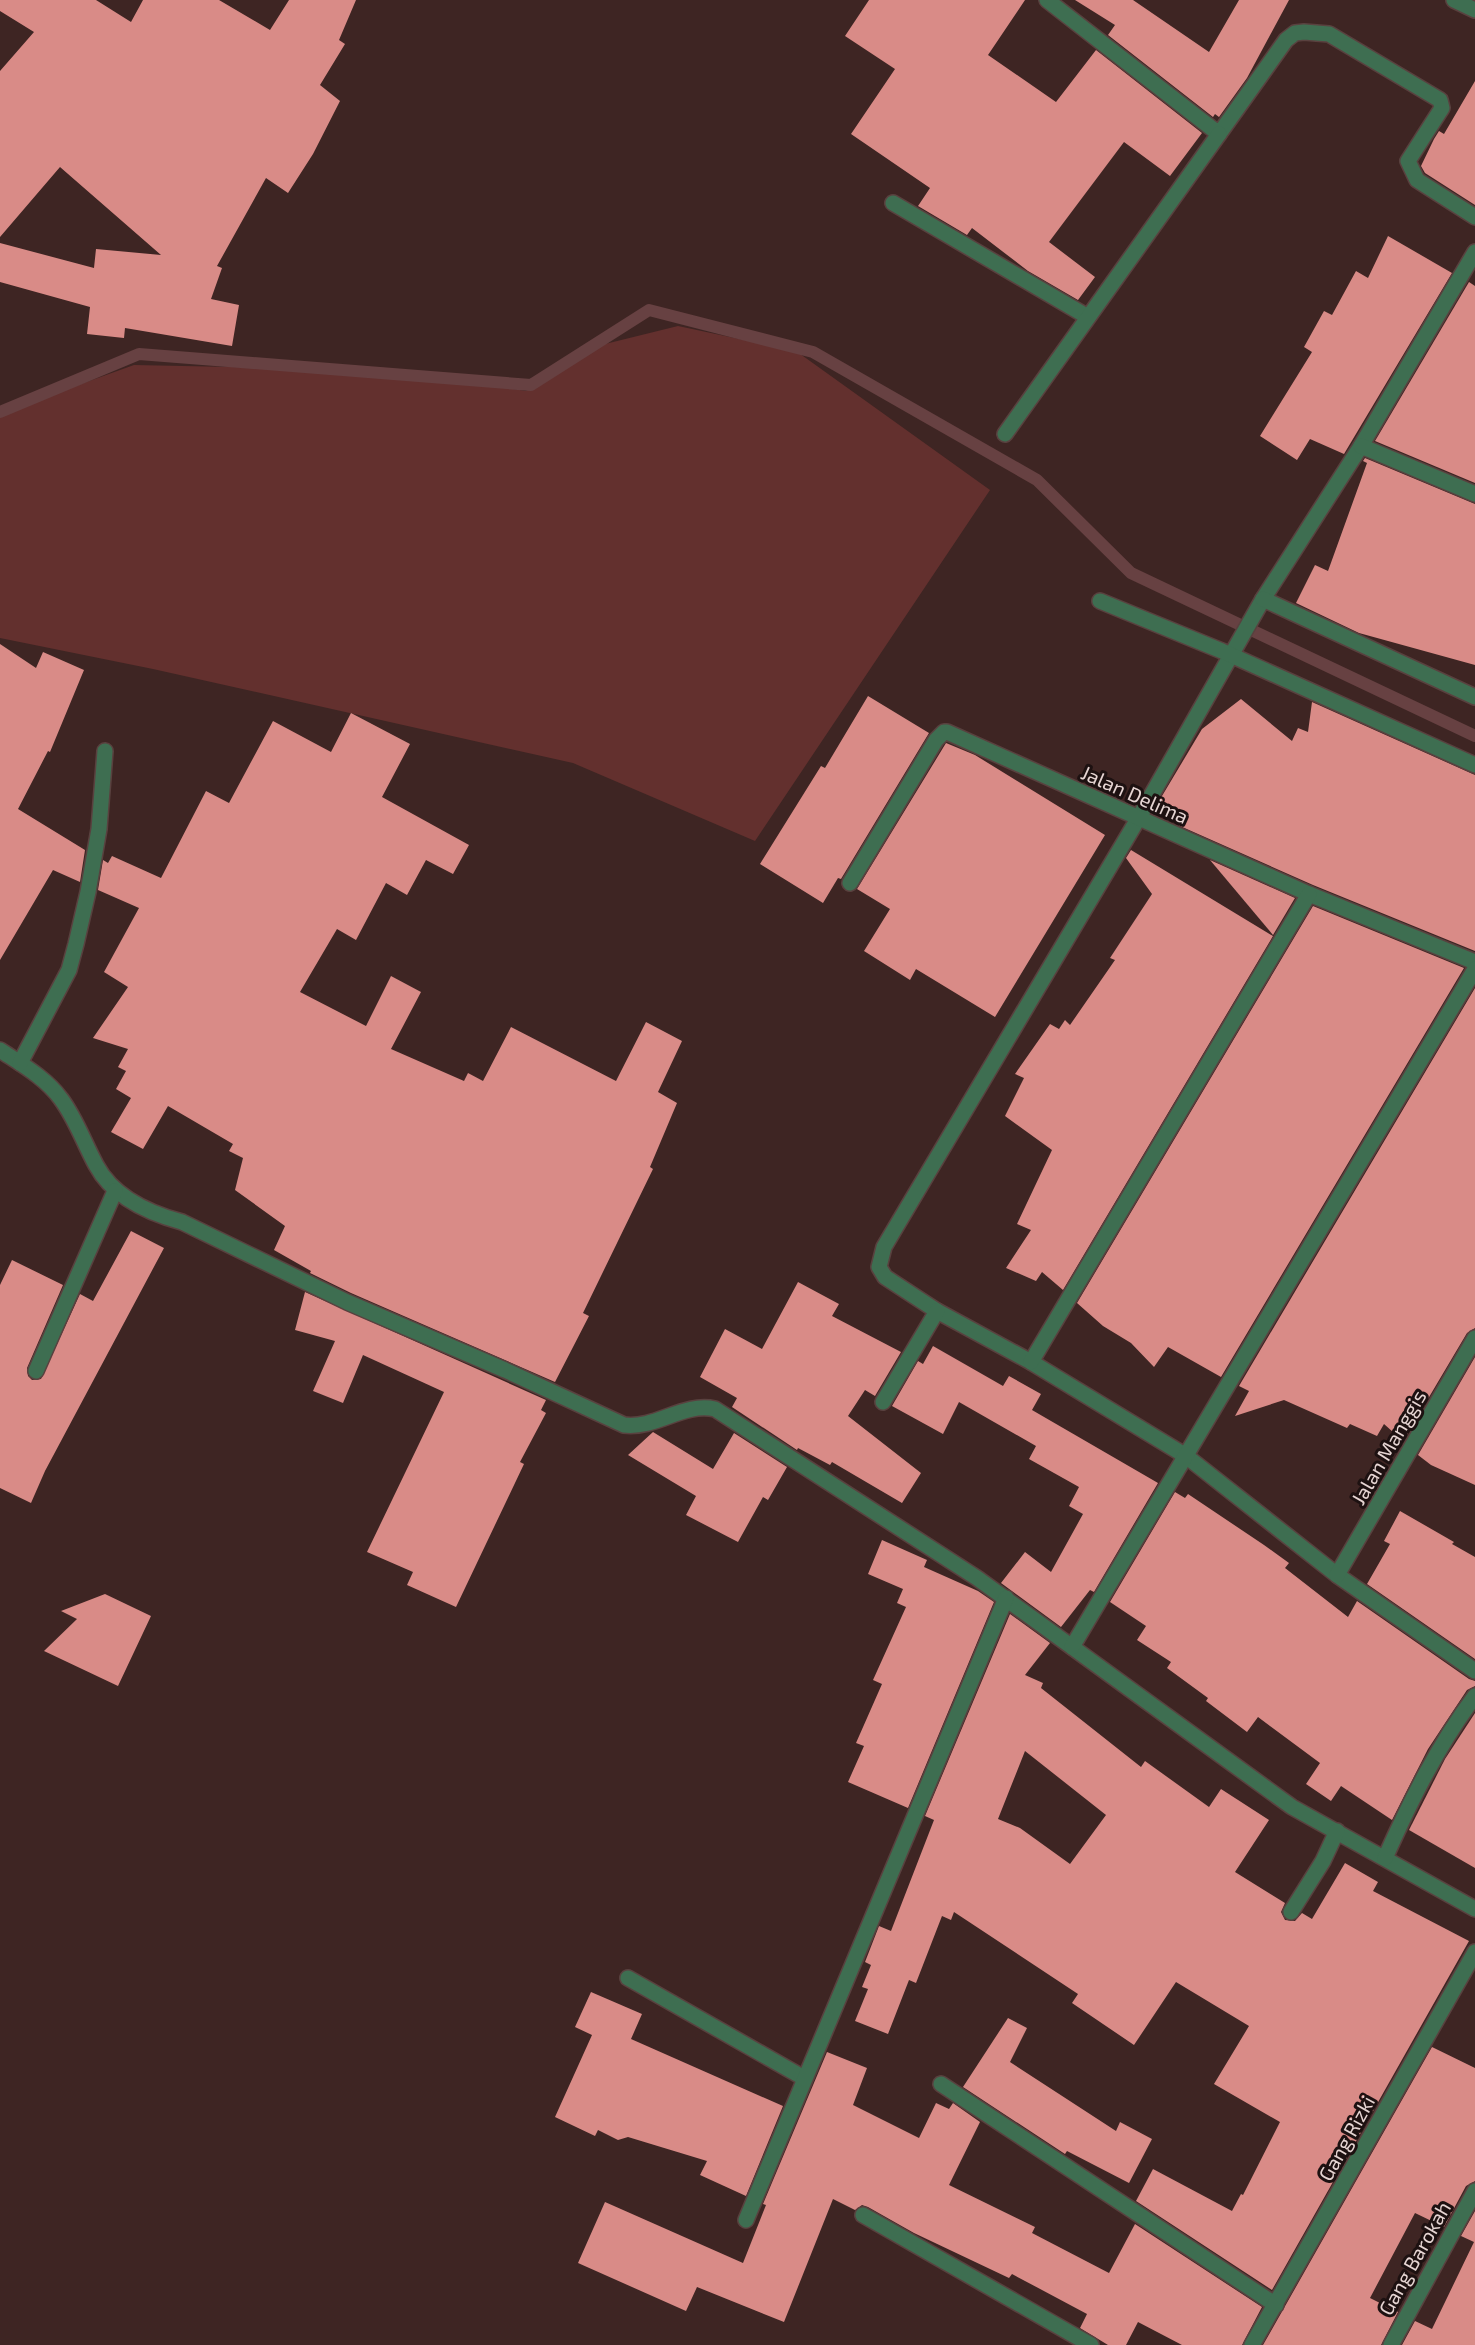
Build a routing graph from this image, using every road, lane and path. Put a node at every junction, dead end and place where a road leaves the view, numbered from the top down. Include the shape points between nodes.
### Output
1 (1048, 0) edge
2 (1454, 0) edge
3 (1475, 10) edge
4 (1220, 134) junction
5 (892, 203) dead end
6 (1475, 218) edge
7 (1475, 252) edge
8 (1088, 317) junction
9 (1005, 434) dead end
10 (1361, 446) junction
11 (1475, 494) edge
12 (1101, 601) dead end
13 (1260, 606) junction
14 (1231, 654) junction
15 (1475, 697) edge
16 (105, 751) dead end
17 (1475, 765) edge
18 (1138, 819) junction
19 (850, 883) dead end
20 (1309, 894) junction
21 (1475, 962) edge
22 (1475, 969) edge
23 (0, 1050) edge
24 (20, 1063) junction
25 (115, 1191) junction
26 (937, 1311) junction
27 (1475, 1338) edge
28 (1031, 1362) junction
29 (36, 1371) dead end
30 (883, 1402) dead end
31 (1186, 1456) junction
32 (1337, 1575) junction
33 (1005, 1598) junction
34 (1072, 1647) junction
35 (1475, 1671) edge
36 (1475, 1696) edge
37 (1337, 1831) junction
38 (1385, 1858) junction
39 (1475, 1910) edge
40 (1291, 1912) dead end
41 (1475, 1952) edge
42 (628, 1978) dead end
43 (804, 2078) junction
44 (941, 2084) dead end
45 (1475, 2191) edge
46 (863, 2215) dead end
47 (746, 2220) dead end
48 (1276, 2305) junction
49 (1091, 2345) edge
50 (1252, 2345) edge
51 (1391, 2345) edge

1 - 4 street
2 - 3 street
4 - 6 street via 1286,39 1295,33 1329,34 1440,100 1442,108 1408,160 1417,180
4 - 8 street
5 - 8 street
7 - 10 street
8 - 9 street
10 - 11 street
10 - 13 street
12 - 14 street
13 - 14 street
13 - 15 street
14 - 17 street
14 - 18 street
16 - 24 street via 99,829 69,970
18 - 19 street, Jalan Delima via 944,732
18 - 20 street, Jalan Delima
18 - 26 street via 884,1247 879,1267 885,1277
20 - 21 street, Jalan Delima
20 - 28 street
22 - 31 street
23 - 24 street
24 - 25 street via 61,1099 96,1166
25 - 29 street
25 - 33 street via 162,1217 182,1222 347,1302 624,1425 641,1426 686,1410 715,1409
26 - 28 street
26 - 30 street
27 - 32 street, Jalan Manggis
28 - 31 street
31 - 32 street
31 - 34 street
32 - 35 street
33 - 34 street
33 - 43 street
34 - 37 street via 1264,1788
36 - 38 street via 1410,1800
37 - 38 street
37 - 40 street
38 - 39 street
41 - 48 street, Gang Rizki
42 - 43 street
43 - 47 street
44 - 48 street
45 - 51 street, Gang Barokah
46 - 49 street
48 - 50 street, Gang Rizki

